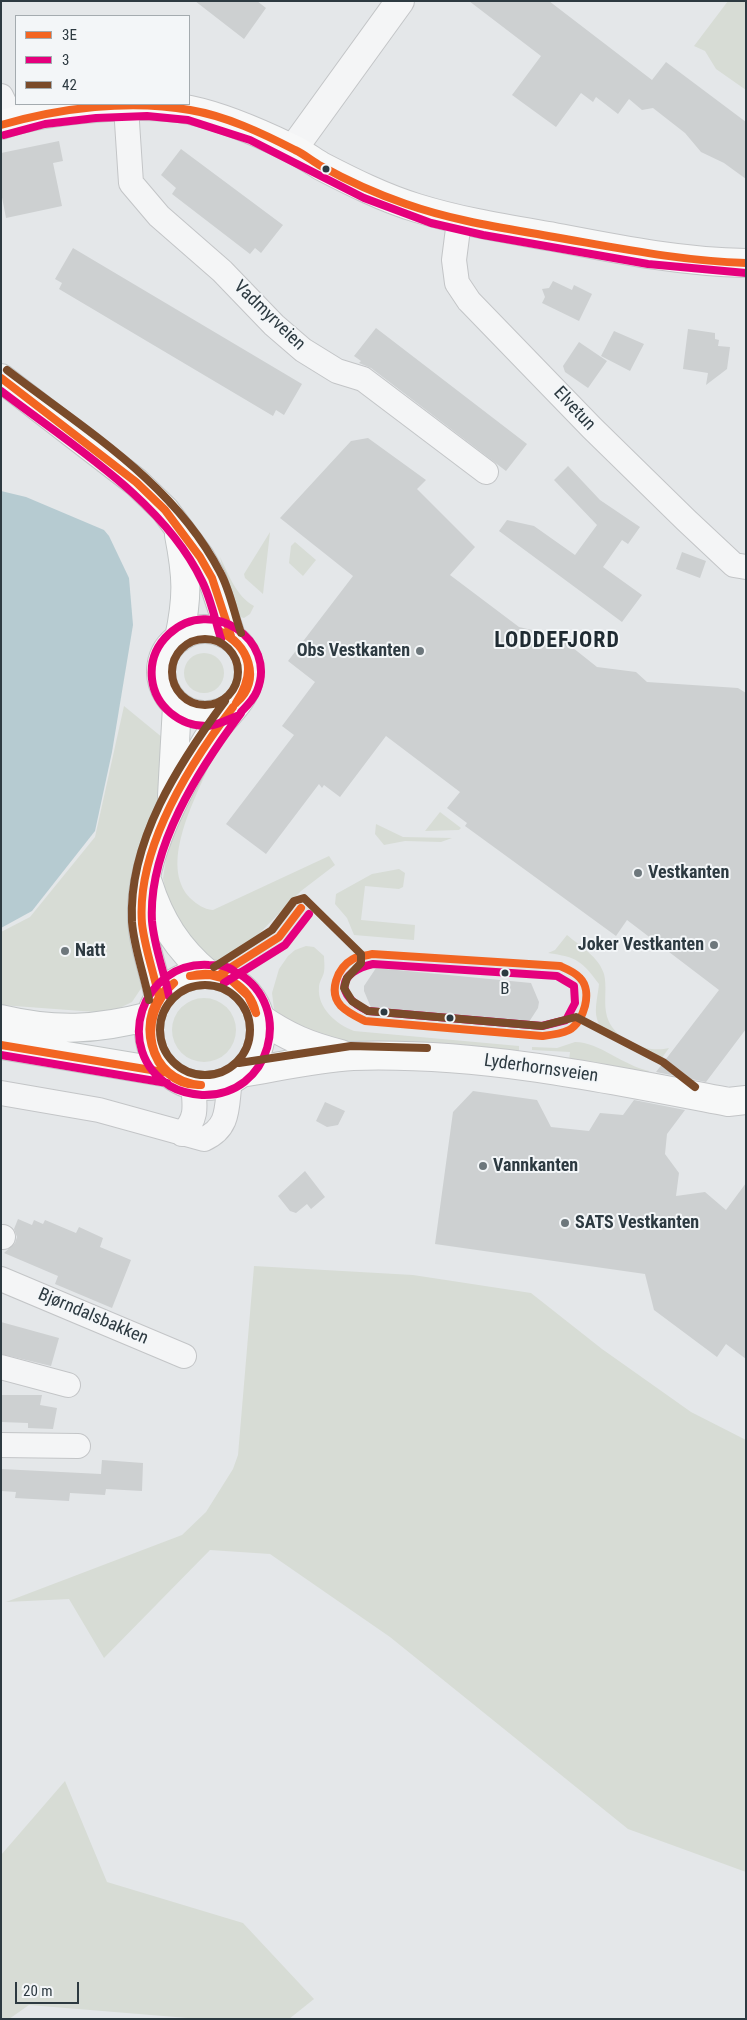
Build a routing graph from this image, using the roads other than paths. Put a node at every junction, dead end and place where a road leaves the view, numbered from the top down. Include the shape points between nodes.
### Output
1 (400, 1) edge
2 (1, 96) edge
3 (126, 107) junction
4 (7, 123) edge
5 (293, 149) junction
6 (459, 221) junction
7 (746, 263) edge
8 (1, 378) edge
9 (486, 472) dead end
10 (178, 526) junction
11 (746, 567) edge
12 (231, 636) junction
13 (179, 638) junction
14 (177, 706) junction
15 (233, 707) junction
16 (171, 805) junction
17 (147, 880) junction
18 (208, 974) junction
19 (154, 1007) junction
20 (260, 1018) junction
21 (1, 1019) edge
22 (1, 1045) edge
23 (352, 1056) junction
24 (236, 1076) junction
25 (181, 1079) junction
26 (1, 1093) edge
27 (740, 1105) edge
28 (182, 1134) junction
29 (1, 1279) edge
30 (184, 1356) dead end
31 (1, 1367) edge
32 (68, 1385) dead end
33 (1, 1445) edge
34 (78, 1446) dead end

1 - 5 street
2 - 4 street
3 - 4 main road via 64,111
3 - 5 main road via 190,110 225,120
3 - 9 street, Vadmyrveien via 131,183 159,216 222,271 303,350 337,371 363,379
5 - 6 main road via 359,186
6 - 7 main road via 617,249
6 - 11 street, Elvetun via 454,260 457,283 468,301 686,520 734,565
8 - 10 main road via 136,482
10 - 12 main road via 212,578
10 - 13 main road via 187,575 186,607
12 - 13 main road via 203,628
12 - 15 main road via 246,654 249,665 247,688
13 - 14 main road via 165,655 162,671 164,687
14 - 15 main road via 199,716 211,716
14 - 16 main road
15 - 16 main road via 208,739
16 - 17 main road via 159,833
17 - 18 main road via 155,906 173,938
17 - 19 main road via 142,912
18 - 19 main road via 182,978 169,986
18 - 20 main road via 231,980 241,987
19 - 21 main road via 95,1028 58,1028
19 - 25 main road via 150,1041 157,1059
20 - 23 main road, Lyderhornsveien via 308,1046
20 - 24 main road via 258,1048 251,1062
22 - 25 main road
23 - 24 main road, Lyderhornsveien
23 - 27 main road, Lyderhornsveien via 469,1059 561,1070
24 - 25 main road via 219,1084
24 - 28 street via 225,1121 217,1133 204,1139
25 - 28 street via 195,1108 192,1124
26 - 28 street via 99,1110
29 - 30 street, Bjørndalsbakken
31 - 32 street
33 - 34 street

